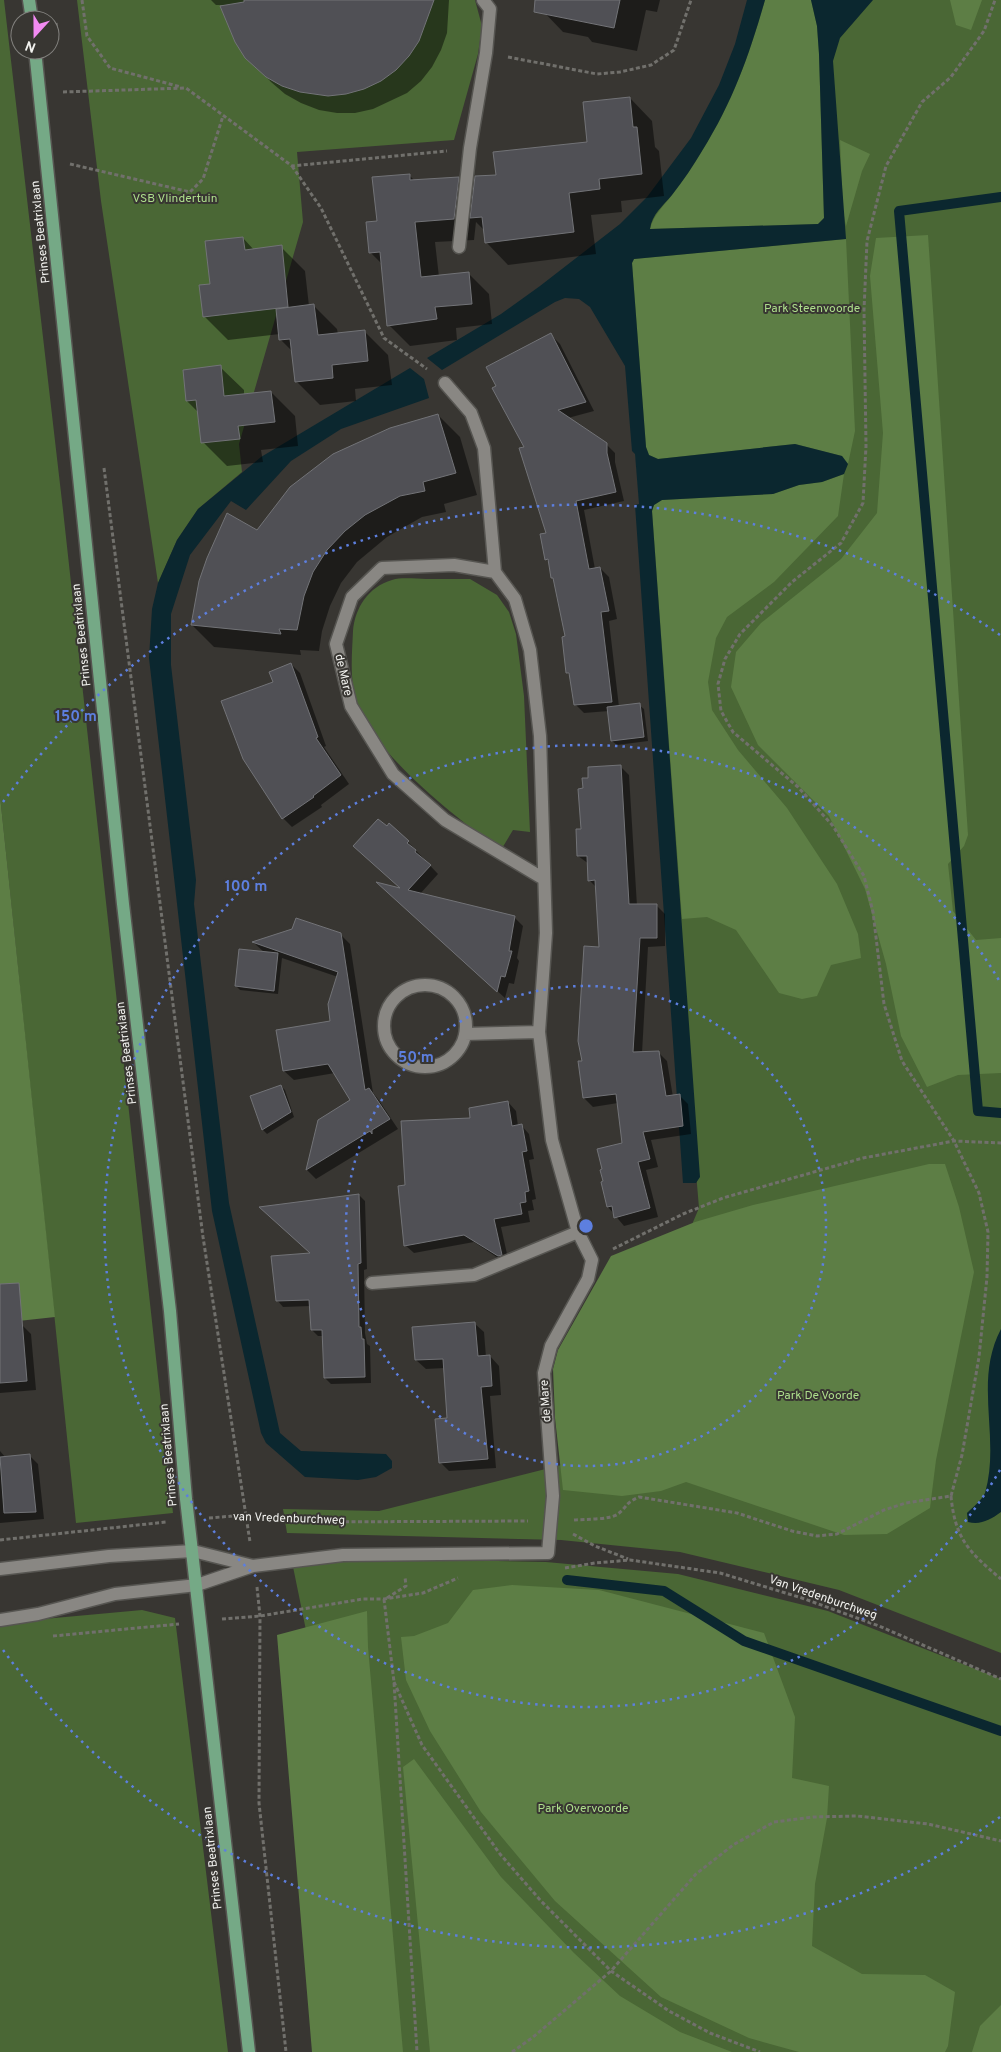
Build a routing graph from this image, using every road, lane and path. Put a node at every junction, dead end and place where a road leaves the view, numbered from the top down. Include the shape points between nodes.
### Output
1 (82, 0) edge
2 (483, 0) edge
3 (691, 0) edge
4 (995, 0) edge
5 (486, 53) junction
6 (36, 60) edge
7 (62, 82) dead end
8 (186, 88) junction
9 (63, 92) junction
10 (64, 101) dead end
11 (223, 116) junction
12 (470, 148) junction
13 (69, 155) dead end
14 (70, 164) junction
15 (292, 166) junction
16 (71, 174) dead end
17 (459, 247) dead end
18 (412, 357) dead end
19 (445, 383) dead end
20 (103, 466) dead end
21 (495, 572) junction
22 (544, 879) junction
23 (539, 1032) junction
24 (466, 1034) junction
25 (954, 1141) junction
26 (1001, 1143) edge
27 (578, 1232) junction
28 (592, 1260) junction
29 (372, 1283) dead end
30 (951, 1496) junction
31 (245, 1514) junction
32 (189, 1520) junction
33 (568, 1520) dead end
34 (551, 1521) junction
35 (0, 1540) edge
36 (193, 1551) junction
37 (630, 1560) joint
38 (254, 1566) junction
39 (0, 1569) edge
40 (1001, 1579) edge
41 (197, 1585) junction
42 (260, 1616) junction
43 (0, 1620) edge
44 (201, 1621) junction
45 (48, 1636) dead end
46 (1001, 1679) edge
47 (394, 1682) junction
48 (1001, 1841) edge
49 (611, 1971) junction
50 (249, 2052) edge
51 (286, 2052) edge
52 (418, 2052) edge
53 (512, 2052) edge
54 (760, 2052) edge

1 - 8 path via 88,36 110,68
2 - 5 street via 490,9
3 - 5 path via 674,50 651,65 597,74
4 - 25 path via 984,31 951,77 922,102 886,166 867,241 863,503 841,543 792,582 740,634 725,658 718,684 721,711 733,732 798,787 833,826 864,876 873,912 884,1004 902,1061
5 - 12 street
6 - 32 main road, Prinses Beatrixlaan via 123,904 170,1311
7 - 9 path
8 - 9 path
8 - 11 path
9 - 10 path
11 - 14 path via 203,179 190,192
11 - 15 path
12 - 15 path
12 - 17 street
13 - 14 path
14 - 16 path
15 - 18 path via 321,208 384,338
19 - 21 street via 471,413 484,448
20 - 31 path via 202,1237
21 - 22 street via 515,599 530,650 540,736
21 - 22 street, de Mare via 454,565 382,568 352,597 336,644 351,706 393,774 445,820
22 - 23 street via 546,934
23 - 24 street
23 - 27 street via 552,1140
24 - 24 street via 466,1020 452,995 426,985 412,987 399,994 385,1018 384,1032 389,1046 410,1065 424,1068 450,1058 460,1048
25 - 26 path
25 - 28 path via 863,1158 723,1198 683,1214
25 - 30 path via 979,1192 988,1232 979,1357 962,1455
27 - 28 street
27 - 29 street via 474,1275
28 - 34 street, de Mare via 588,1279 551,1346 544,1373 553,1496
30 - 33 path via 906,1503 884,1510 837,1534 817,1536 737,1513 639,1496 613,1517
30 - 40 path via 959,1534 980,1561
31 - 32 path, van Vredenburchweg
31 - 34 path, van Vredenburchweg via 311,1522
32 - 35 path, van Vredenburchweg
32 - 36 main road, Prinses Beatrixlaan
34 - 37 path, van Vredenburchweg via 595,1546
34 - 38 street, de Mare via 548,1553 343,1555
36 - 38 street
36 - 39 street via 109,1556
36 - 41 main road, Prinses Beatrixlaan
37 - 46 path, Van Vredenburchweg via 720,1573 802,1598 879,1626
38 - 41 street
41 - 43 street via 115,1594 38,1614
41 - 44 main road, Prinses Beatrixlaan
42 - 44 path
42 - 47 path via 363,1599 384,1599
42 - 51 path via 259,1803
44 - 45 path
44 - 50 main road, Prinses Beatrixlaan
47 - 49 path via 422,1745 494,1846 541,1901
47 - 52 path
48 - 49 path via 928,1824 857,1816 774,1822 733,1845 696,1874
49 - 53 path
49 - 54 path via 669,2011 710,2033

